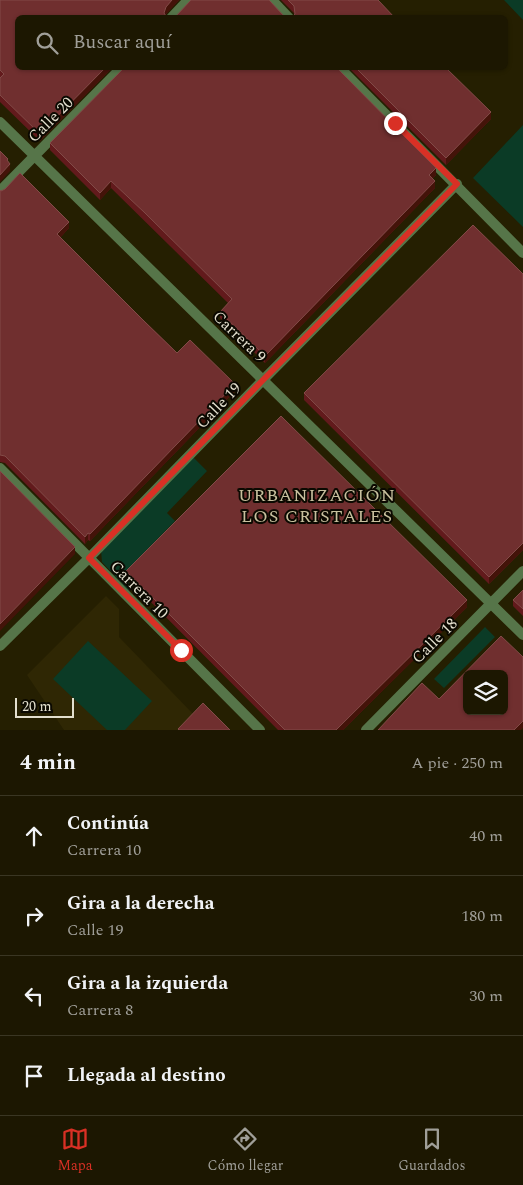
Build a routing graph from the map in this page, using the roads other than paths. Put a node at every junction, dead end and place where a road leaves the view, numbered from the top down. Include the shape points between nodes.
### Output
1 (188, 0) edge
2 (272, 0) edge
3 (173, 15) edge
4 (286, 15) edge
5 (119, 70) edge
6 (342, 70) edge
7 (0, 122) edge
8 (34, 156) junction
9 (457, 184) junction
10 (0, 191) edge
11 (523, 253) edge
12 (263, 380) junction
13 (0, 468) edge
14 (89, 558) junction
15 (523, 571) edge
16 (491, 604) junction
17 (523, 635) edge
18 (0, 646) edge
19 (260, 730) edge
20 (366, 730) edge

1 - 3 street
2 - 4 street
5 - 8 street, Calle 20
6 - 9 street
7 - 8 street, Carrera 9
8 - 10 street, Calle 20
8 - 12 street, Carrera 9
9 - 11 street
9 - 12 street, Calle 19
12 - 14 street, Calle 19
12 - 16 street, Carrera 9
13 - 14 street, Carrera 10
14 - 18 street, Calle 19
14 - 19 street, Carrera 10
15 - 16 street, Calle 18
16 - 17 street, Carrera 9
16 - 20 street, Calle 18

